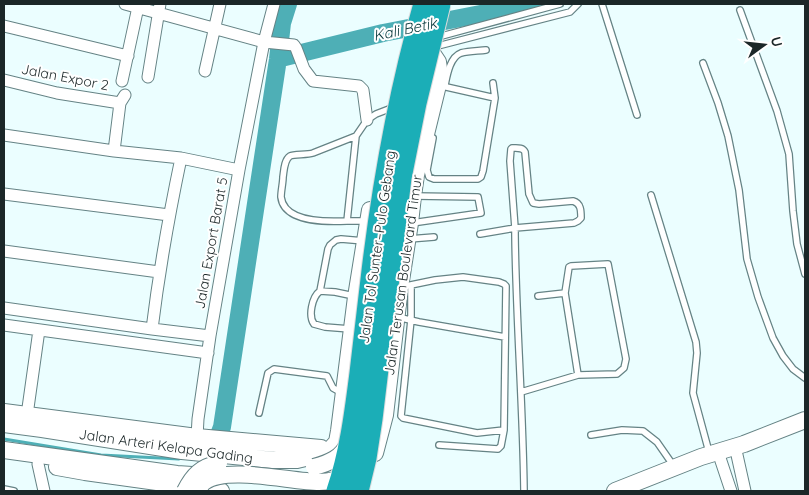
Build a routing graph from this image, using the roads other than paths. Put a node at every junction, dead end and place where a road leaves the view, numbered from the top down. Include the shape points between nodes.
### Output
1 (125, 4) edge
2 (220, 4) edge
3 (274, 4) edge
4 (560, 4) edge
5 (578, 4) edge
6 (602, 4) edge
7 (138, 7) junction
8 (435, 7) edge
9 (159, 8) edge
10 (740, 10) dead end
11 (4, 26) edge
12 (214, 28) junction
13 (416, 41) junction
14 (267, 42) junction
15 (436, 42) junction
16 (486, 50) dead end
17 (128, 56) junction
18 (703, 63) dead end
19 (205, 71) dead end
20 (148, 77) dead end
21 (4, 80) edge
22 (122, 81) dead end
23 (493, 84) dead end
24 (441, 89) junction
25 (495, 98) junction
26 (389, 109) junction
27 (637, 114) dead end
28 (367, 120) junction
29 (434, 132) dead end
30 (4, 135) edge
31 (356, 136) junction
32 (114, 151) junction
33 (181, 158) junction
34 (239, 170) junction
35 (4, 194) edge
36 (650, 195) dead end
37 (413, 196) junction
38 (169, 215) junction
39 (347, 221) junction
40 (368, 221) junction
41 (515, 228) junction
42 (409, 231) junction
43 (480, 234) dead end
44 (434, 237) dead end
45 (365, 241) junction
46 (4, 252) edge
47 (159, 272) junction
48 (805, 274) edge
49 (405, 287) junction
50 (320, 291) junction
51 (565, 293) junction
52 (356, 296) junction
53 (538, 296) dead end
54 (4, 308) edge
55 (404, 318) junction
56 (4, 325) edge
57 (152, 329) junction
58 (39, 330) junction
59 (352, 330) junction
60 (210, 336) junction
61 (505, 337) junction
62 (208, 353) junction
63 (348, 362) junction
64 (391, 367) junction
65 (578, 375) junction
66 (805, 378) edge
67 (521, 392) junction
68 (344, 394) junction
69 (4, 412) edge
70 (259, 413) dead end
71 (27, 415) junction
72 (805, 420) edge
73 (4, 424) edge
74 (504, 430) junction
75 (592, 435) dead end
76 (199, 442) junction
77 (40, 443) junction
78 (439, 445) dead end
79 (739, 445) junction
80 (4, 450) edge
81 (327, 452) junction
82 (714, 453) junction
83 (4, 460) edge
84 (675, 468) junction
85 (177, 485) edge
86 (4, 488) edge
87 (346, 489) edge
88 (14, 491) edge
89 (44, 491) edge
90 (208, 491) edge
91 (314, 491) edge
92 (524, 491) edge
93 (615, 491) edge
94 (731, 491) edge
95 (745, 491) edge

1 - 7 street
2 - 12 street
3 - 14 street
4 - 15 lane
5 - 15 lane via 570,12
6 - 27 lane
7 - 9 street
7 - 17 street
8 - 13 street, bridge
8 - 15 street
8 - 87 highway, Jalan Tol Sunter–Pulo Gebang, bridge via 401,178 366,458
9 - 12 street
9 - 20 street
10 - 48 lane via 777,110 789,154 797,244
11 - 17 street
12 - 14 street
12 - 19 street
13 - 26 street via 400,63
13 - 85 street, bridge via 382,207 354,428 348,446 335,460 314,467 219,463 203,468
14 - 28 street via 294,46 313,81 359,86 363,90
14 - 34 street
15 - 24 street, Jalan Terusan Boulevard Timur
15 - 90 street, bridge via 400,206 375,401 364,460 352,474 335,481 221,476 203,483
16 - 24 lane via 460,54 454,59
17 - 22 street
18 - 66 lane via 728,136 739,190 746,254 758,297 783,356
21 - 32 street, Jalan Expor 2 via 57,93 122,99
23 - 25 lane
24 - 25 lane
24 - 37 street, Jalan Terusan Boulevard Timur
25 - 29 lane via 483,171 478,179 429,177 427,170
26 - 28 lane
26 - 40 street
28 - 31 lane
30 - 32 street, Jalan Export Barat 5
31 - 39 lane
31 - 39 lane via 307,155 288,158 281,197 285,208 293,215 321,221
32 - 33 street, Jalan Export Barat 5
33 - 34 street, Jalan Export Barat 5
33 - 38 street
34 - 60 street, Jalan Export Barat 5
35 - 38 street
36 - 82 lane via 696,342 693,393
37 - 42 street, Jalan Terusan Boulevard Timur
37 - 42 lane via 478,197 481,213
38 - 47 street
39 - 40 lane
40 - 45 street
41 - 41 lane via 574,222 581,218 579,206 573,201 533,203 529,194 525,152 521,148 512,148 510,153
41 - 43 lane
41 - 67 lane
42 - 44 lane
42 - 49 street, Jalan Terusan Boulevard Timur
45 - 50 lane via 341,239 330,246
45 - 52 street
46 - 47 street
47 - 57 street
49 - 55 street, Jalan Terusan Boulevard Timur
49 - 61 lane via 462,277 504,284
50 - 52 lane
50 - 59 lane via 313,300 312,322
51 - 53 lane
51 - 65 lane
51 - 65 lane via 570,266 608,264 626,359 624,368 617,374
52 - 59 street
54 - 57 street
55 - 61 lane
55 - 64 street, Jalan Terusan Boulevard Timur
55 - 74 lane via 401,416 477,433
56 - 58 street
57 - 60 street
58 - 62 street
58 - 71 street
59 - 63 street
60 - 62 street, Jalan Export Barat 5
61 - 74 lane
62 - 76 street, Jalan Export Barat 5 via 198,419
63 - 64 street
63 - 68 street
64 - 87 street, Jalan Terusan Boulevard Timur via 385,415 375,453 363,472
65 - 67 lane
67 - 92 lane
68 - 70 lane via 333,388 327,376 274,370 268,372
68 - 81 street via 337,442
69 - 71 street, Jalan Arteri Kelapa Gading
71 - 77 street, Jalan Arteri Kelapa Gading
72 - 79 street
73 - 77 street, Jalan Arteri Kelapa Gading
74 - 78 lane via 498,448
75 - 84 lane via 622,430 643,432 658,442
76 - 77 street, Jalan Arteri Kelapa Gading
76 - 81 street, Jalan Arteri Kelapa Gading via 273,460 297,460
77 - 80 street, Jalan Arteri Kelapa Gading
77 - 83 street, Jalan Arteri Kelapa Gading
77 - 85 street, Jalan Arteri Kelapa Gading
77 - 89 street
79 - 82 street
79 - 95 street
81 - 87 street
82 - 84 street
82 - 94 street
84 - 93 street
85 - 90 street, Jalan Arteri Kelapa Gading, bridge
85 - 91 street, Jalan Arteri Kelapa Gading, bridge via 232,478 300,486
86 - 88 lane
87 - 91 street, Jalan Arteri Kelapa Gading

